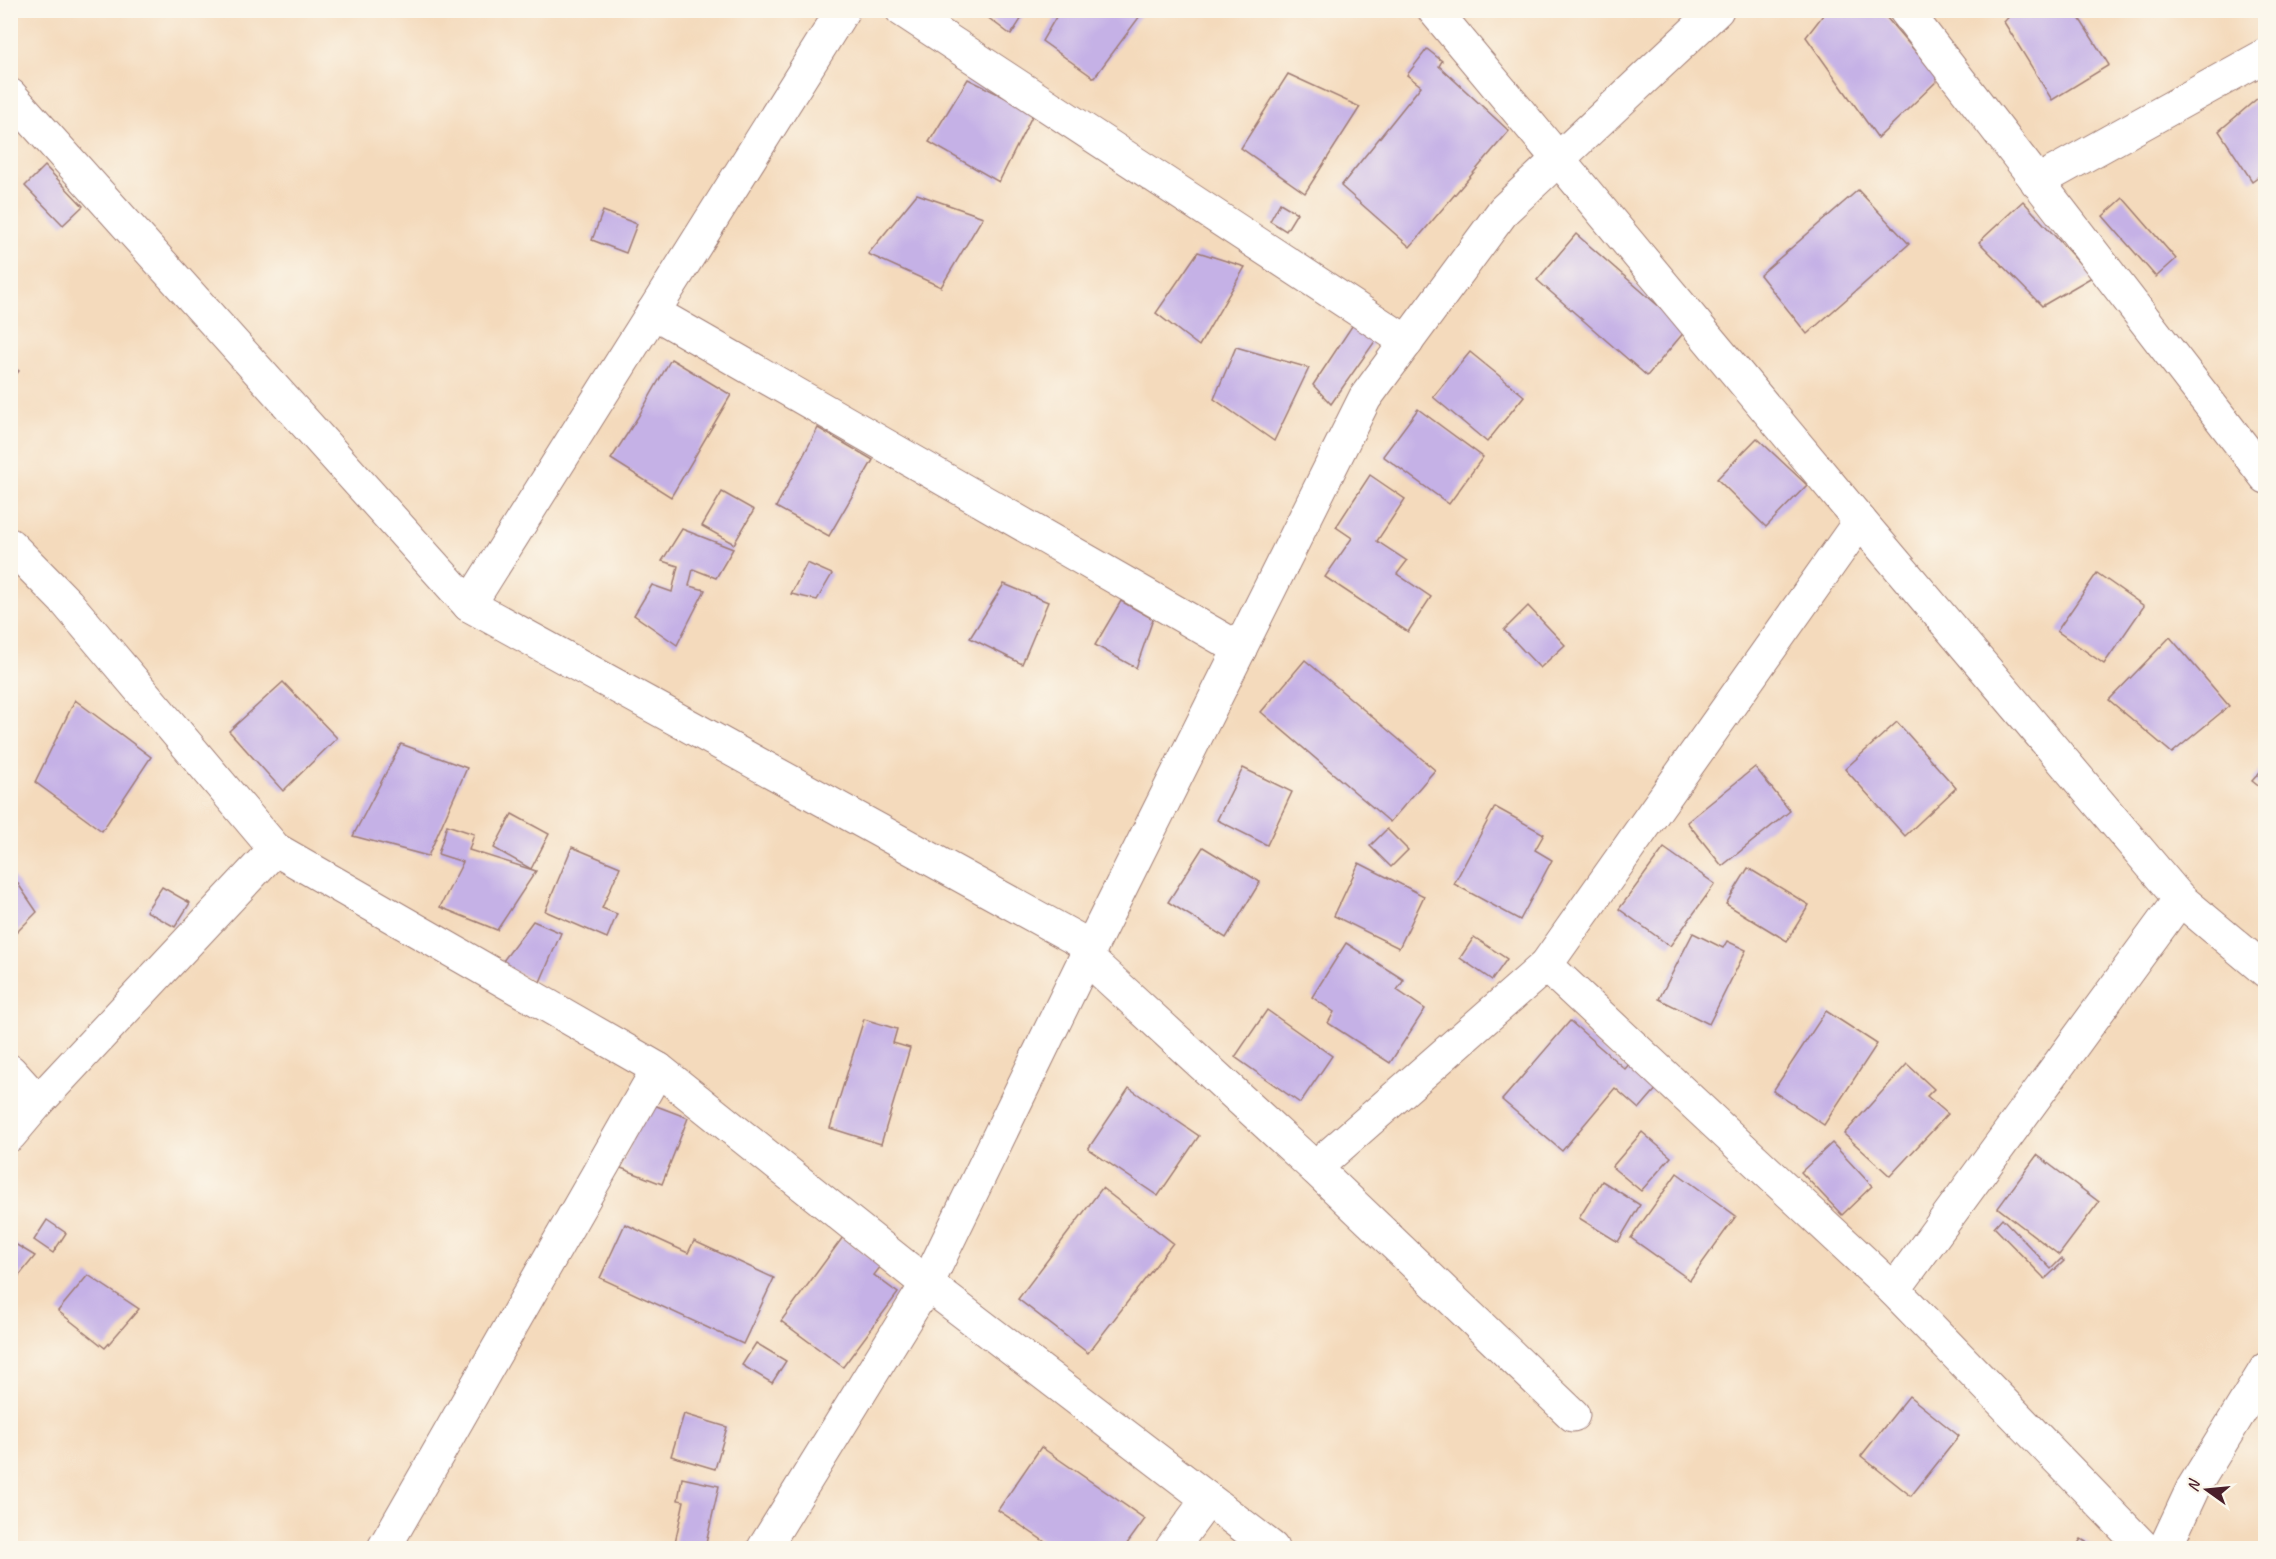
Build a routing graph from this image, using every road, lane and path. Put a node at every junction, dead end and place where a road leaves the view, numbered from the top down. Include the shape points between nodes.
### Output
1 (843, 10) edge
2 (902, 10) edge
3 (1434, 10) edge
4 (1717, 10) edge
5 (1905, 10) edge
6 (2265, 55) edge
7 (10, 95) edge
8 (1558, 159) junction
9 (2037, 182) junction
10 (653, 312) junction
11 (1407, 342) junction
12 (2265, 477) edge
13 (1860, 521) junction
14 (10, 545) edge
15 (469, 604) junction
16 (1240, 649) junction
17 (275, 849) junction
18 (2180, 899) junction
19 (1088, 952) junction
20 (1546, 965) junction
21 (2265, 971) edge
22 (658, 1069) junction
23 (10, 1071) edge
24 (38, 1102) junction
25 (10, 1135) edge
26 (1315, 1168) junction
27 (927, 1284) junction
28 (1894, 1290) junction
29 (2265, 1369) edge
30 (1573, 1415) dead end
31 (1208, 1499) junction
32 (384, 1548) edge
33 (764, 1548) edge
34 (1172, 1548) edge
35 (1272, 1548) edge
36 (2144, 1548) edge
37 (2165, 1548) edge

1 - 10 street
2 - 11 street
3 - 8 street
4 - 8 street
5 - 9 street
6 - 9 street
7 - 15 street
8 - 11 street via 1504,210
8 - 13 street
9 - 12 street
10 - 15 street
10 - 16 street
11 - 16 street via 1365,398
13 - 18 street
13 - 20 street
14 - 17 street via 67,603
15 - 19 street
16 - 19 street
17 - 22 street
17 - 24 street
18 - 21 street
18 - 28 street
19 - 26 street
19 - 27 street
20 - 26 street
20 - 28 street
22 - 27 street
22 - 32 street
23 - 24 street
24 - 25 street
26 - 30 street
27 - 31 street
27 - 33 street
28 - 36 street
29 - 37 street via 2193,1488
31 - 34 street
31 - 35 street

